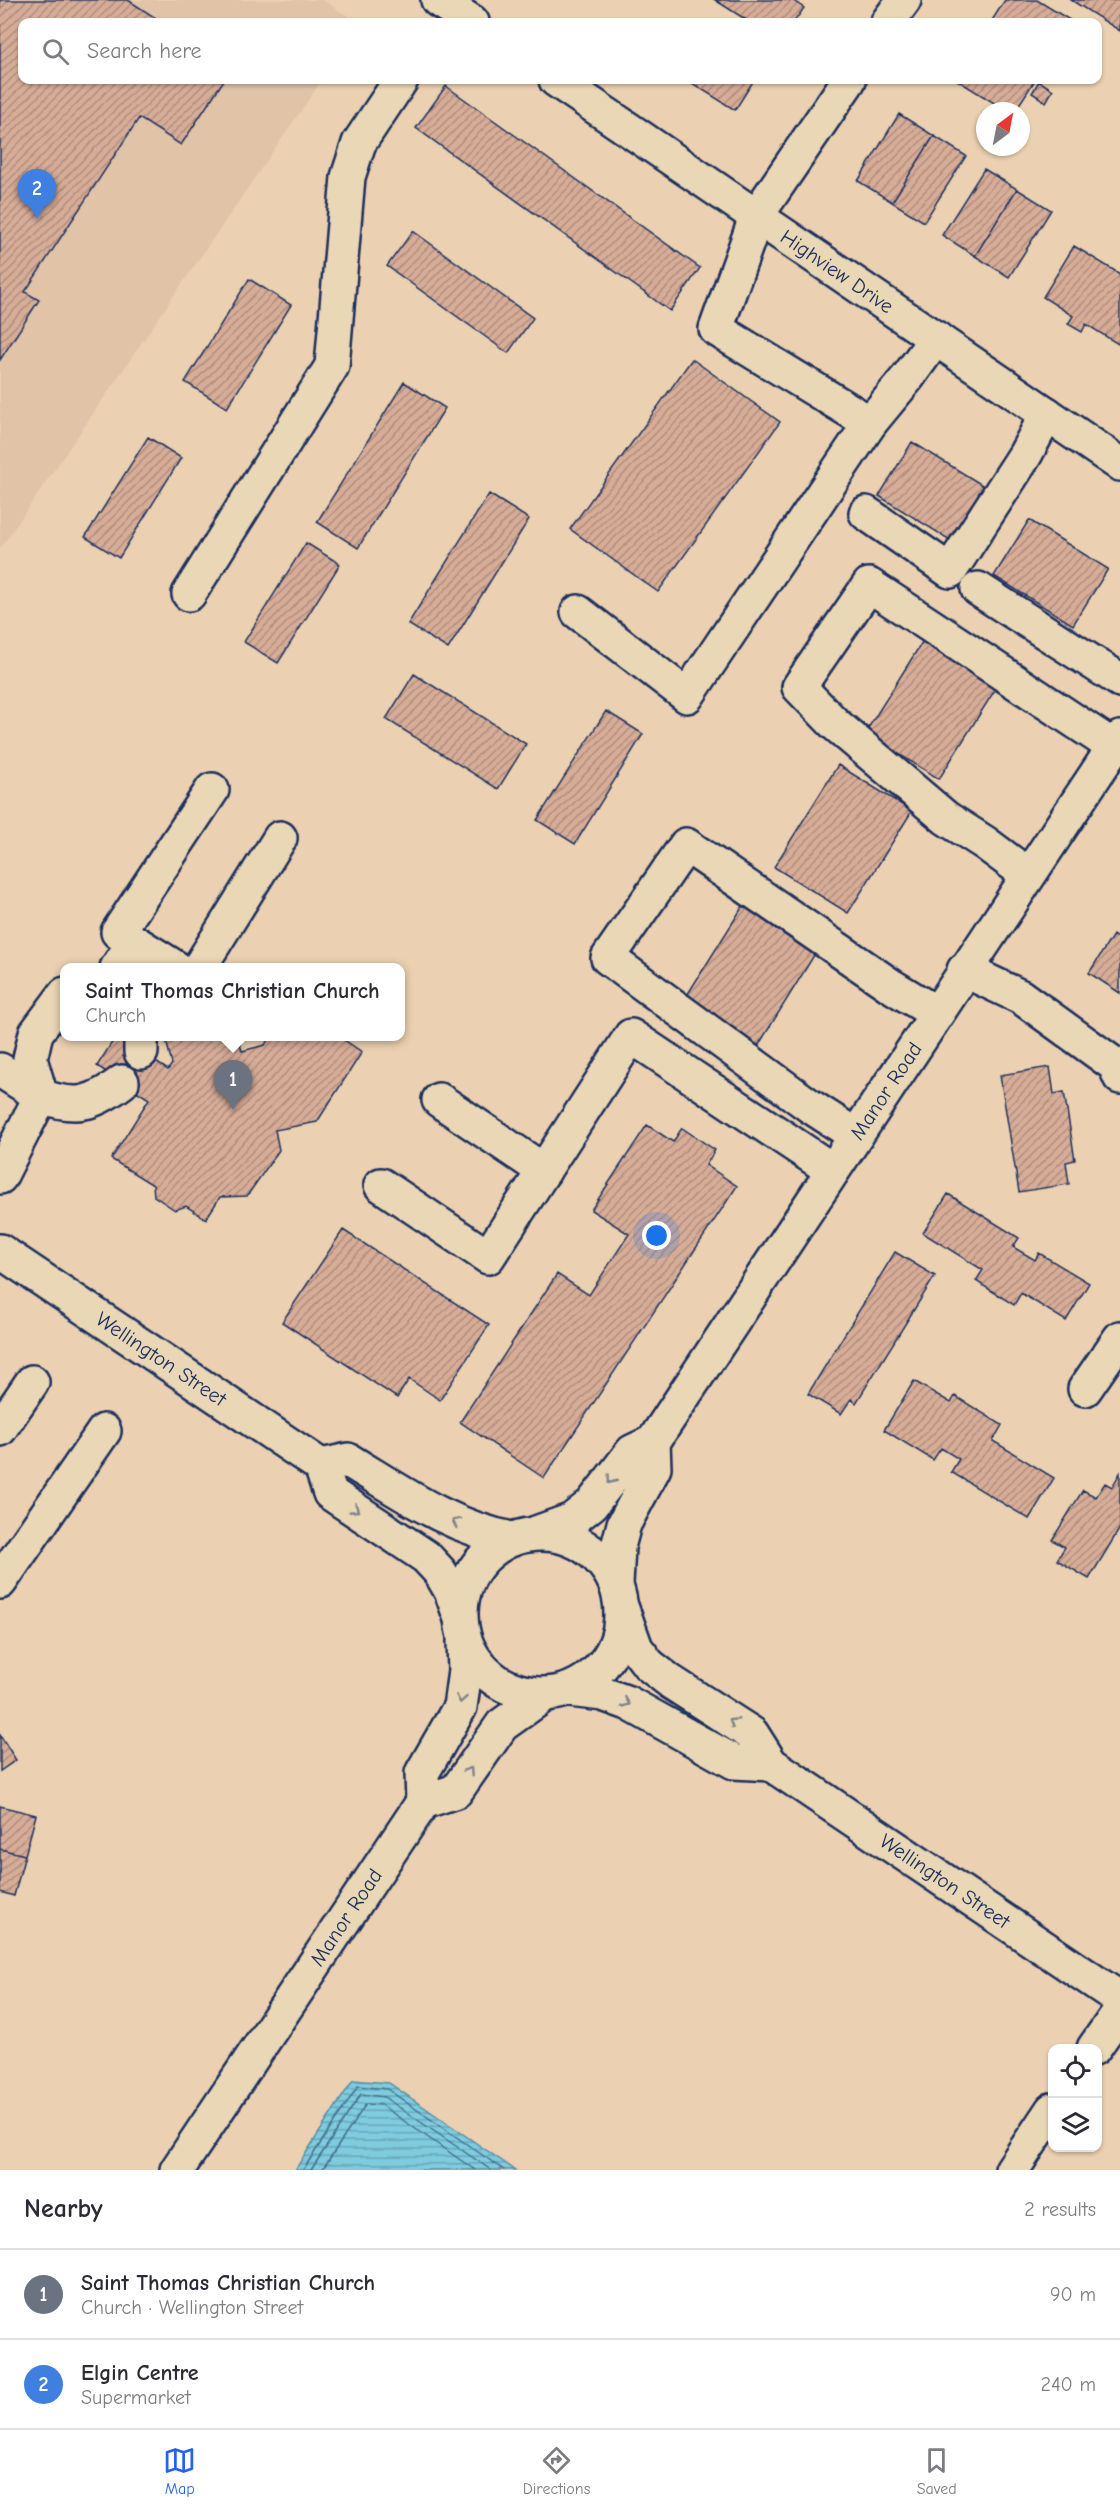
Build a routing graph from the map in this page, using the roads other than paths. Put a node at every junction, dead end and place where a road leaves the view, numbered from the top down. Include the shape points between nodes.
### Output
1 (904, 0) edge
2 (891, 18) edge
3 (399, 84) edge
4 (562, 84) edge
5 (846, 84) edge
6 (757, 215) junction
7 (936, 338) junction
8 (1047, 414) junction
9 (870, 423) junction
10 (1120, 464) edge
11 (866, 513) dead end
12 (978, 589) dead end
13 (189, 594) dead end
14 (578, 612) dead end
15 (1120, 680) edge
16 (1117, 743) edge
17 (212, 790) dead end
18 (280, 838) dead end
19 (1028, 875) junction
20 (126, 955) edge
21 (157, 963) edge
22 (202, 963) edge
23 (964, 970) junction
24 (60, 1001) edge
25 (936, 1013) junction
26 (0, 1070) edge
27 (1120, 1077) edge
28 (122, 1082) dead end
29 (41, 1096) junction
30 (439, 1100) dead end
31 (855, 1135) junction
32 (832, 1170) junction
33 (544, 1171) junction
34 (0, 1177) edge
35 (381, 1185) dead end
36 (0, 1251) edge
37 (1120, 1338) edge
38 (32, 1382) dead end
39 (1085, 1389) dead end
40 (0, 1429) edge
41 (104, 1431) dead end
42 (653, 1442) junction
43 (321, 1466) junction
44 (524, 1536) junction
45 (0, 1582) edge
46 (619, 1597) junction
47 (462, 1628) junction
48 (557, 1692) junction
49 (771, 1764) junction
50 (423, 1802) junction
51 (1120, 1999) edge
52 (1120, 2011) edge
53 (1097, 2044) edge
54 (1048, 2117) edge
55 (177, 2170) edge
56 (1012, 2170) edge

1 - 2 street
3 - 13 street via 359,143 348,177 332,366
4 - 6 street, Highview Drive
5 - 6 street
6 - 7 street, Highview Drive
6 - 9 street via 716,328
7 - 8 street, Highview Drive
7 - 9 street
8 - 10 street, Highview Drive
8 - 11 street via 950,572
9 - 14 street via 687,696
12 - 15 street
16 - 19 street, Manor Road
16 - 19 street via 869,585 799,687 834,723 946,818
17 - 20 street via 118,932
18 - 22 street
19 - 23 street, Manor Road
20 - 21 street
23 - 25 street, Manor Road
23 - 27 street via 1021,997 1115,1065
24 - 29 street via 36,1033 30,1059
25 - 31 street, Manor Road
25 - 31 street via 686,845 608,958
26 - 29 street
28 - 29 street via 102,1097 81,1104 59,1103
29 - 34 street
30 - 33 street
31 - 32 street, Manor Road
32 - 33 street via 631,1036
32 - 42 street, Manor Road
33 - 35 street via 488,1257
36 - 43 street, Wellington Street
37 - 39 street
38 - 40 street
41 - 45 street
42 -> 44 street, Manor Road via 632,1452 592,1504 572,1520
42 - 46 street via 654,1468 624,1524 618,1547
44 -> 43 street via 489,1534 459,1524 348,1460
43 -> 47 street via 330,1492 426,1557 440,1572 451,1591
44 - 46 street via 560,1536 582,1545 602,1562
44 - 47 street via 491,1550 475,1568 463,1591
46 - 48 street via 619,1635 608,1659 591,1678
49 -> 46 street, Wellington Street via 752,1734 649,1665 636,1648
47 - 48 street via 476,1664 495,1681 518,1692
47 -> 50 street via 465,1671 460,1707 422,1773
48 -> 49 street via 603,1694 628,1703 734,1762
50 -> 48 street via 456,1791 502,1725
49 - 51 street, Wellington Street
50 - 55 street, Manor Road
52 - 53 street
54 - 56 street

